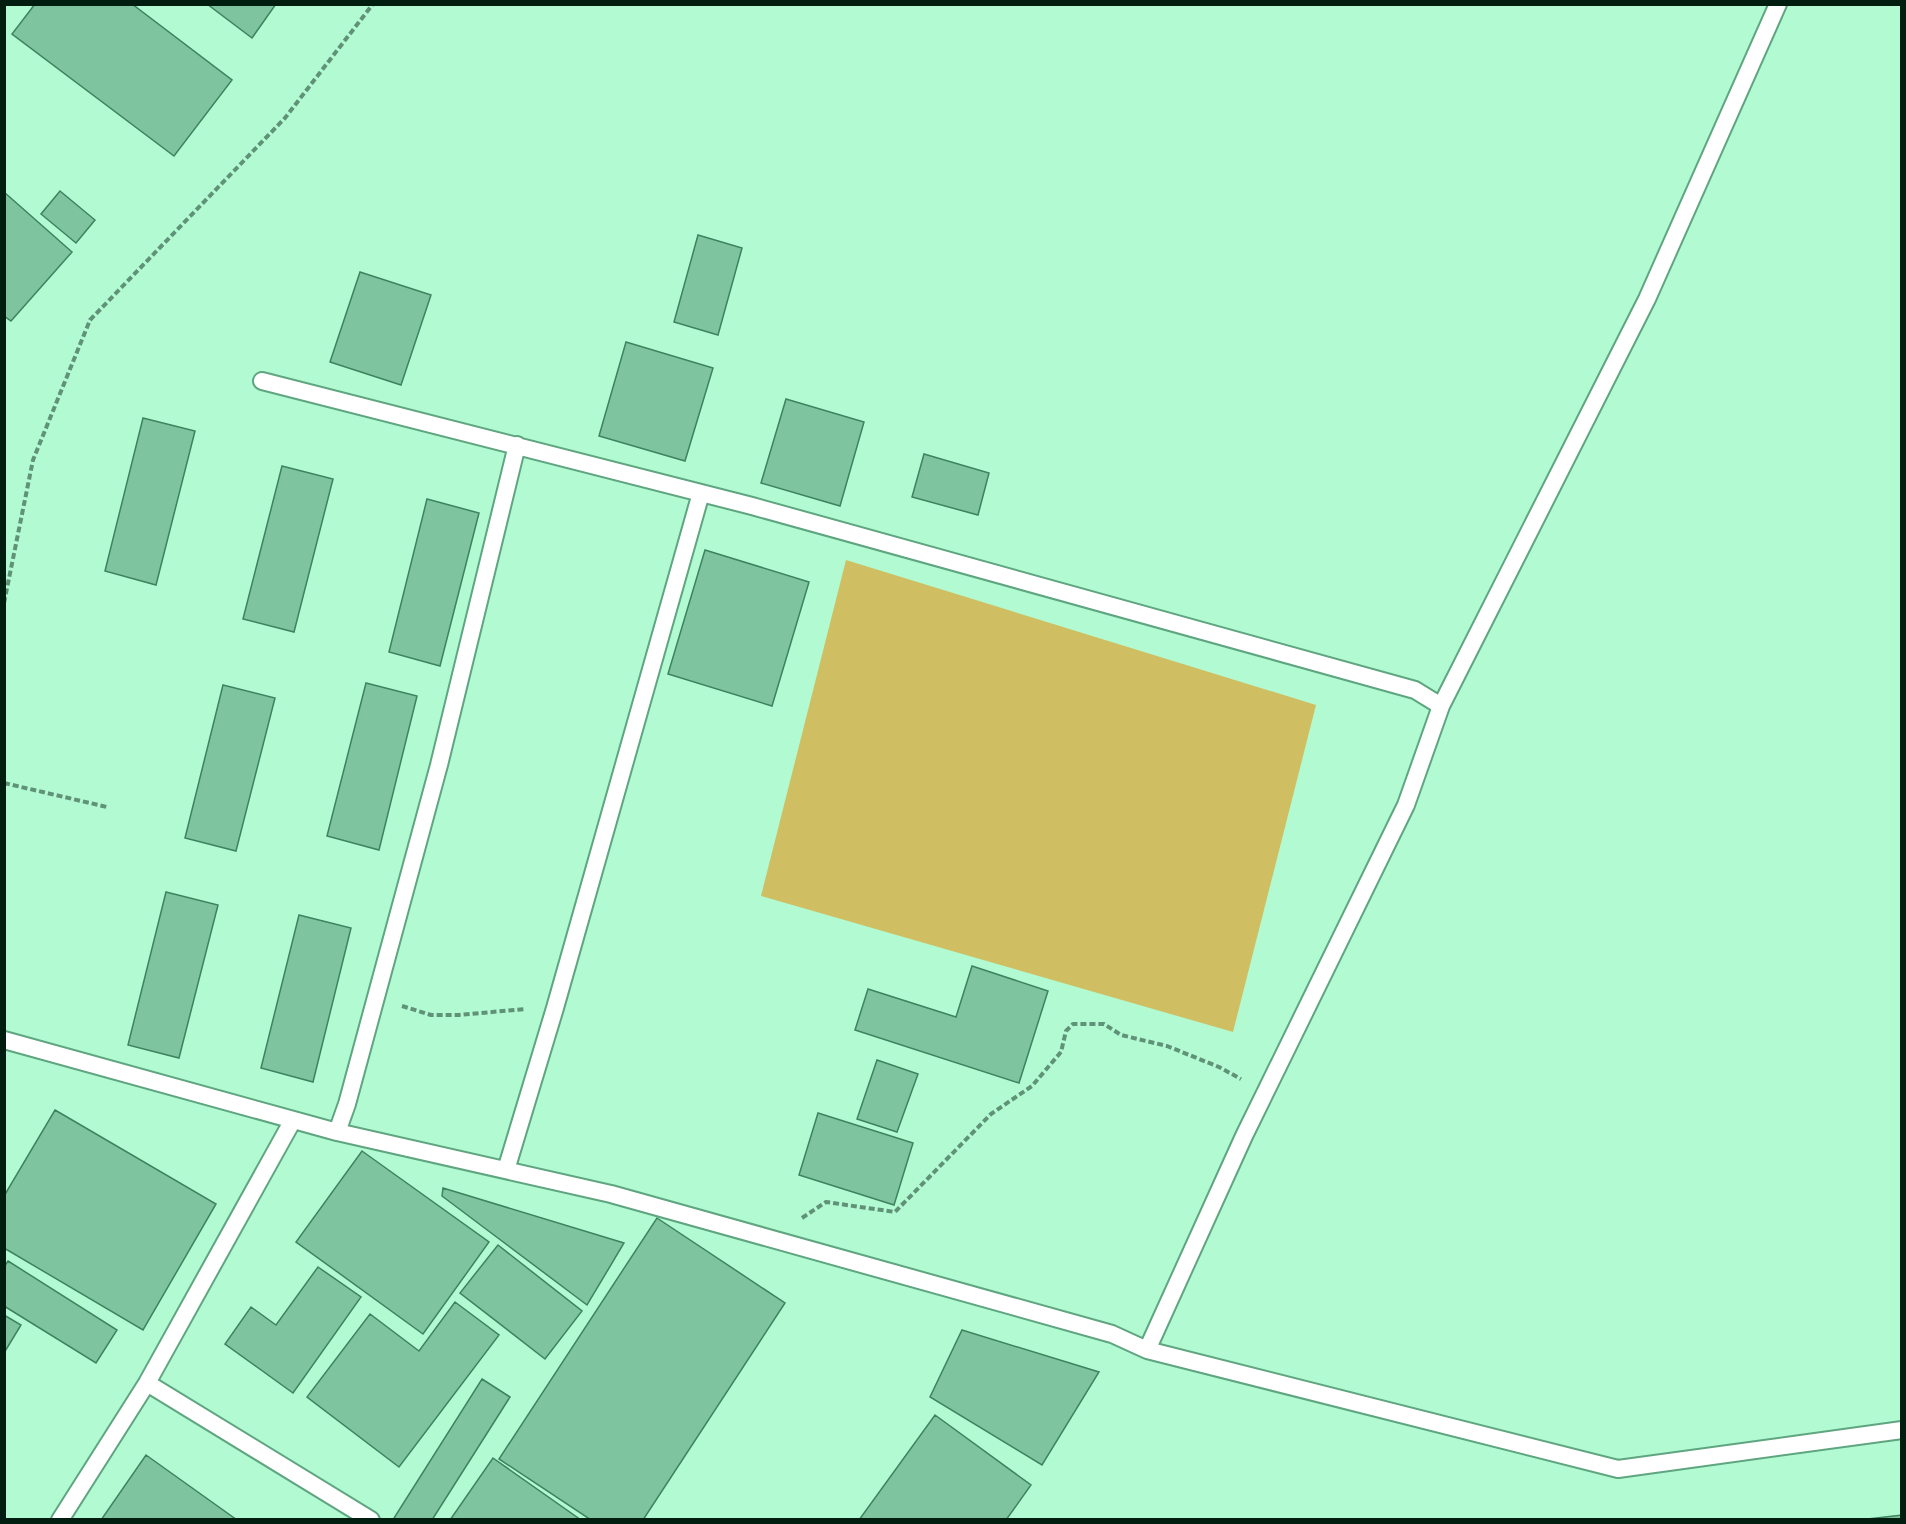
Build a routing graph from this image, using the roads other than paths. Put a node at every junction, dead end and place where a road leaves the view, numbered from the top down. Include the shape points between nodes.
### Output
1 (1778, 4) edge
2 (262, 381) dead end
3 (517, 445) junction
4 (701, 493) junction
5 (1442, 706) junction
6 (4, 1040) edge
7 (293, 1120) junction
8 (337, 1132) junction
9 (506, 1170) junction
10 (1147, 1350) junction
11 (147, 1383) junction
12 (1902, 1430) edge
13 (60, 1520) edge
14 (371, 1520) edge

1 - 5 lane via 1647,299
2 - 3 lane
3 - 4 lane
3 - 8 lane via 439,765
4 - 5 lane via 1414,690
4 - 9 lane
5 - 10 lane via 1406,805 1266,1092
6 - 7 lane
7 - 8 lane
7 - 11 lane
8 - 9 lane
9 - 10 lane via 611,1194 1112,1334
10 - 12 lane via 1617,1469
11 - 13 lane
11 - 14 lane

